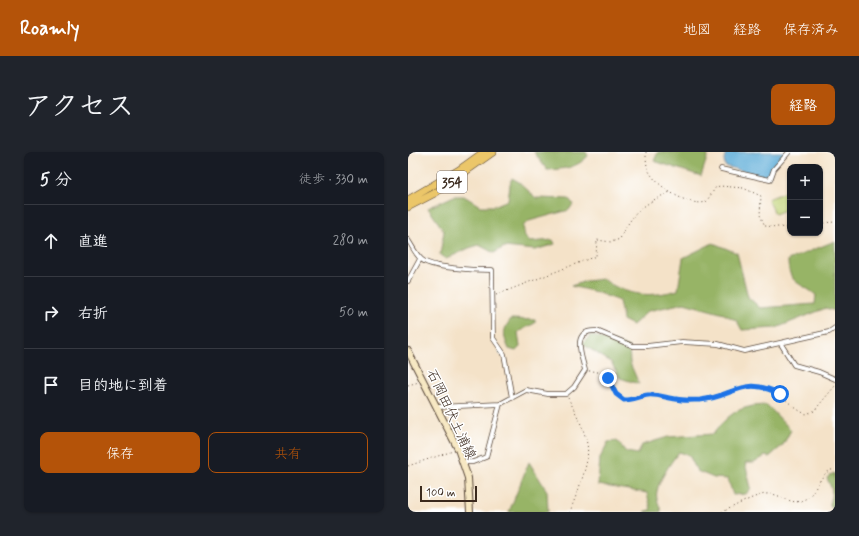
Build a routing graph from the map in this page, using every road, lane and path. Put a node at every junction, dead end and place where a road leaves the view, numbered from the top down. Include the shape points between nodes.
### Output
1 (484, 152) edge
2 (493, 152) edge
3 (646, 152) edge
4 (789, 152) edge
5 (721, 169) dead end
6 (670, 192) junction
7 (408, 200) edge
8 (408, 207) edge
9 (835, 222) edge
10 (823, 223) edge
11 (787, 228) edge
12 (408, 240) edge
13 (420, 260) junction
14 (408, 281) edge
15 (492, 297) junction
16 (835, 328) edge
17 (782, 344) junction
18 (408, 351) edge
19 (585, 370) junction
20 (835, 379) edge
21 (423, 380) junction
22 (408, 385) edge
23 (835, 386) edge
24 (566, 394) junction
25 (512, 398) junction
26 (500, 404) junction
27 (438, 407) junction
28 (458, 449) junction
29 (463, 462) junction
30 (408, 466) edge
31 (835, 468) edge
32 (470, 512) edge
33 (570, 512) edge
34 (722, 512) edge

1 - 7 highway, 354 via 453,174
2 - 8 highway, 354 via 435,193
3 - 6 path via 650,173
4 - 5 street via 774,169 770,180
6 - 11 path via 699,203 706,202 718,186 754,192 761,196 760,215 765,226
6 - 15 path via 652,200 629,220 620,239 611,242 597,240 596,256
9 - 10 path
12 - 13 street
13 - 14 street
13 - 15 street via 453,268 492,270
15 - 25 street via 493,338 504,354
16 - 17 street via 829,332
17 - 19 street via 744,351 718,344 682,342 633,346 591,330 582,336 579,347
17 - 20 street via 795,366
18 - 21 main road, 石岡田伏土浦線
19 - 23 path via 596,370 604,375 616,394 624,400 649,395 677,400 700,400 751,385 780,394 806,414 814,410
19 - 24 street
21 - 22 path
21 - 27 main road, 石岡田伏土浦線
24 - 25 street via 526,390
24 - 33 path via 582,426 588,452
25 - 26 street
26 - 27 street
26 - 29 street via 486,457 473,462
27 - 28 main road, 石岡田伏土浦線
28 - 29 main road, 石岡田伏土浦線
28 - 30 path
29 - 32 main road, 石岡田伏土浦線 via 468,478
31 - 34 path via 826,473 810,496 803,500 794,502 773,494 764,494

